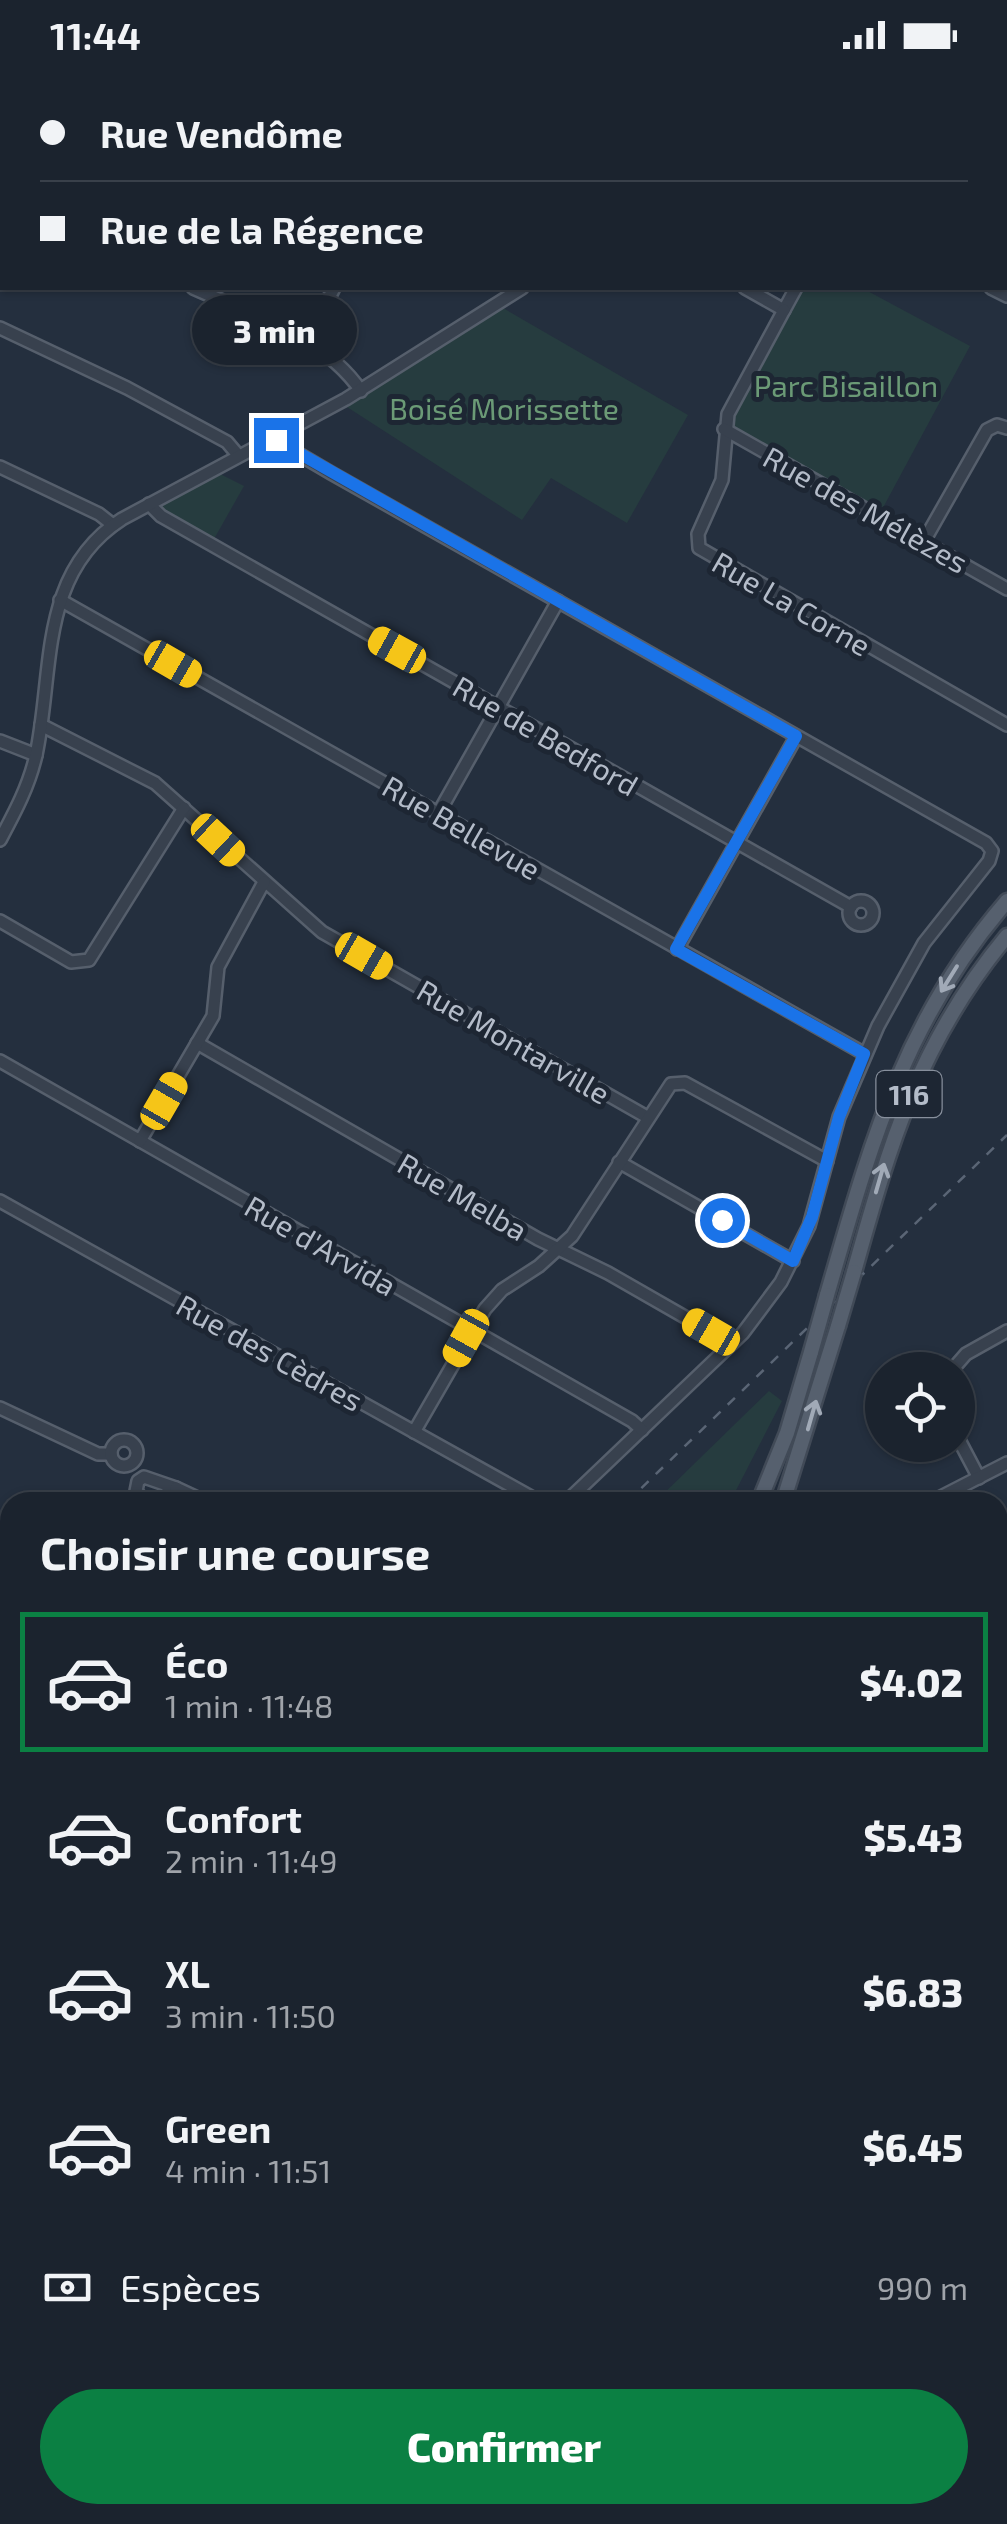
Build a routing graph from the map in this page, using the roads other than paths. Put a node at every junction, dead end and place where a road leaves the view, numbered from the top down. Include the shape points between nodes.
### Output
1 (200, 290) edge
2 (333, 290) edge
3 (519, 290) edge
4 (749, 290) edge
5 (795, 290) edge
6 (784, 310) junction
7 (0, 328) edge
8 (307, 342) junction
9 (361, 391) junction
10 (724, 428) junction
11 (1007, 428) edge
12 (274, 436) junction
13 (238, 455) junction
14 (0, 468) edge
15 (149, 504) junction
16 (113, 525) junction
17 (924, 541) junction
18 (1007, 589) edge
19 (60, 600) junction
20 (558, 602) junction
21 (498, 708) junction
22 (41, 725) junction
23 (1007, 725) edge
24 (796, 736) junction
25 (0, 741) edge
26 (36, 755) junction
27 (184, 808) junction
28 (438, 814) junction
29 (0, 840) edge
30 (736, 843) junction
31 (264, 882) junction
32 (1007, 900) edge
33 (851, 906) dead end
34 (0, 921) edge
35 (1007, 936) edge
36 (676, 949) junction
37 (197, 1044) junction
38 (864, 1054) junction
39 (0, 1060) edge
40 (647, 1117) junction
41 (140, 1141) junction
42 (827, 1161) junction
43 (619, 1162) junction
44 (0, 1202) edge
45 (558, 1249) junction
46 (793, 1261) junction
47 (471, 1330) junction
48 (1007, 1331) edge
49 (728, 1347) junction
50 (969, 1352) edge
51 (0, 1408) edge
52 (642, 1430) junction
53 (414, 1432) junction
54 (111, 1454) dead end
55 (971, 1462) edge
56 (1007, 1463) edge
57 (979, 1478) junction
58 (176, 1488) dead end
59 (185, 1492) edge
60 (522, 1492) edge
61 (577, 1492) edge
62 (763, 1492) edge
63 (786, 1492) edge
64 (951, 1492) edge

1 - 8 street
2 - 8 street
3 - 9 street
4 - 6 street
5 - 6 street, Rue La Corne
6 - 10 street, Rue La Corne
7 - 13 street via 210,433
8 - 9 street
9 - 12 street
10 - 17 street, Rue des Mélèzes
10 - 23 street, Rue La Corne via 722,480 698,534 701,551
11 - 17 street via 987,430
12 - 13 street
12 - 20 street
13 - 15 street
14 - 16 street
15 - 16 street
15 - 21 street, Rue de Bedford
16 - 19 street
17 - 18 street, Rue des Mélèzes
19 - 22 street via 48,644
19 - 28 street, Rue Bellevue
20 - 21 street
20 - 24 street
21 - 28 street
21 - 30 street, Rue de Bedford
22 - 26 street
22 - 27 street, Rue Montarville via 143,775
24 - 30 street
24 - 38 street via 991,849 989,861 915,957
25 - 26 street
26 - 29 street
27 - 31 street, Rue Montarville
27 - 34 street via 90,960 71,962
28 - 36 street, Rue Bellevue
30 - 33 street, Rue de Bedford
30 - 36 street
31 - 37 street via 218,966 214,1012
31 - 40 street, Rue Montarville via 322,932
32 -> 62 main road, 116, bridge via 950,975 896,1076
63 -> 35 main road, 116, bridge via 890,1144 917,1076 956,1005
36 - 38 street, Rue Bellevue
37 - 41 street
37 - 45 street, Rue Melba
38 - 42 street
39 - 41 street, Rue d'Arvida
40 - 42 street via 667,1087 682,1082
40 - 43 street
41 - 47 street, Rue d'Arvida
42 - 46 street
43 - 45 street
43 - 46 street
44 - 53 street, Rue des Cèdres
45 - 47 street via 502,1290
45 - 49 street, Rue Melba
46 - 49 street
47 - 52 street, Rue d'Arvida
47 - 53 street
48 - 50 street
49 - 52 street
51 - 54 street
52 - 61 street
53 - 60 street, Rue des Cèdres
55 - 57 street
56 - 57 street
57 - 64 street
58 - 59 street

